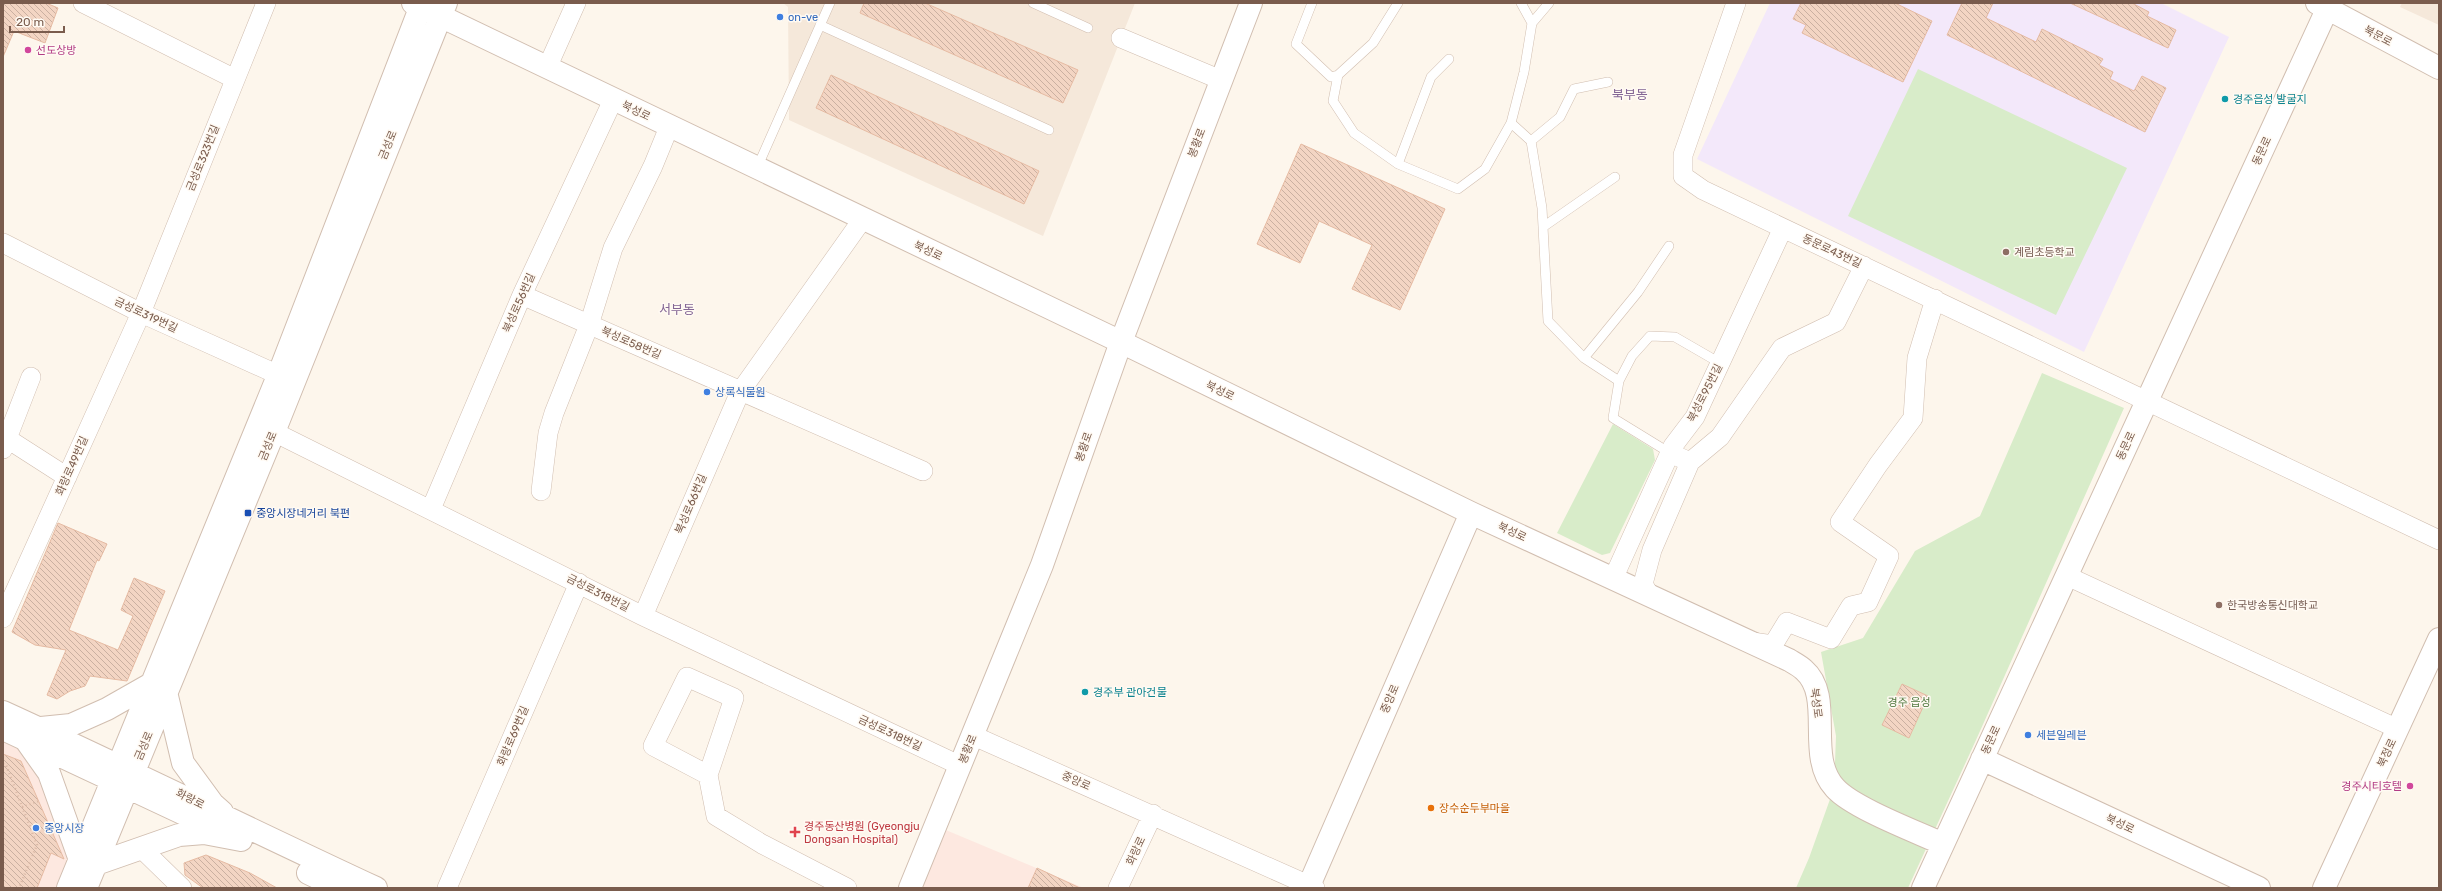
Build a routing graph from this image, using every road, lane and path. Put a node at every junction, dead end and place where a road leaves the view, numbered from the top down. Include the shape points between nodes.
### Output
1 (83, 3) edge
2 (266, 3) edge
3 (576, 3) edge
4 (830, 3) edge
5 (1033, 3) edge
6 (1251, 3) edge
7 (1312, 3) edge
8 (1398, 3) edge
9 (1521, 3) edge
10 (1549, 3) edge
11 (1736, 3) edge
12 (418, 4) edge
13 (2324, 5) edge
14 (443, 10) edge
15 (1532, 23) junction
16 (820, 25) junction
17 (1088, 28) dead end
18 (1121, 38) dead end
19 (1449, 59) dead end
20 (547, 68) junction
21 (2439, 68) edge
22 (1338, 75) junction
23 (235, 80) junction
24 (1221, 80) junction
25 (1608, 82) dead end
26 (613, 100) junction
27 (1510, 123) junction
28 (669, 127) junction
29 (1049, 130) dead end
30 (1531, 141) junction
31 (1398, 164) junction
32 (757, 169) junction
33 (1615, 176) dead end
34 (862, 220) junction
35 (1543, 228) junction
36 (1783, 228) junction
37 (3, 243) edge
38 (1669, 246) dead end
39 (1864, 266) junction
40 (522, 295) junction
41 (1935, 299) junction
42 (141, 313) junction
43 (589, 325) junction
44 (1120, 342) junction
45 (1584, 358) junction
46 (1720, 363) junction
47 (31, 377) dead end
48 (1619, 381) junction
49 (281, 383) junction
50 (740, 392) junction
51 (2147, 402) junction
52 (274, 432) junction
53 (4, 441) edge
54 (1670, 453) junction
55 (1690, 462) junction
56 (923, 470) dead end
57 (67, 477) junction
58 (541, 491) dead end
59 (431, 509) junction
60 (1471, 513) junction
61 (2439, 540) edge
62 (2067, 576) junction
63 (1613, 579) junction
64 (579, 584) junction
65 (1650, 596) junction
66 (643, 616) junction
67 (3, 618) edge
68 (2439, 639) edge
69 (1748, 641) junction
70 (159, 688) junction
71 (3, 712) edge
72 (2398, 729) junction
73 (3, 730) edge
74 (32, 734) junction
75 (974, 736) junction
76 (1982, 760) junction
77 (3, 764) edge
78 (961, 766) junction
79 (708, 775) junction
80 (122, 776) junction
81 (1153, 814) junction
82 (238, 831) junction
83 (1943, 844) junction
84 (140, 848) junction
85 (88, 862) junction
86 (1311, 887) edge
87 (19, 888) edge
88 (68, 888) edge
89 (86, 888) edge
90 (182, 888) edge
91 (339, 888) edge
92 (376, 888) edge
93 (447, 888) edge
94 (847, 888) edge
95 (910, 888) edge
96 (1118, 888) edge
97 (1923, 888) edge
98 (2258, 888) edge
99 (2324, 888) edge

1 - 23 street
2 - 23 street, 금성로323번길
3 - 20 street
4 - 16 lane
5 - 17 lane
6 - 24 street, 봉황로
7 - 22 lane via 1296,44 1331,77
8 - 22 lane via 1374,43
9 - 15 lane
10 - 15 lane
11 - 36 street, 동문로43번길 via 1683,155 1683,176 1703,190
12 - 14 street, 북성로
12 - 49 street, 금성로
13 - 21 street, 북문로
13 - 51 street, 동문로
14 - 20 street, 북성로
14 - 49 street, 금성로
15 - 27 lane via 1524,72
16 - 29 lane
16 - 32 lane
18 - 24 street
19 - 31 lane via 1431,77
20 - 26 street, 북성로
22 - 31 lane via 1333,101 1354,133
23 - 42 street, 금성로323번길
24 - 44 street, 봉황로
25 - 30 lane via 1574,89 1560,116
26 - 28 street, 북성로
26 - 40 street, 북성로56번길
27 - 30 lane
27 - 31 lane via 1485,169 1458,189
28 - 32 street, 북성로
28 - 43 street via 613,248
30 - 35 lane
32 - 34 street, 북성로
33 - 35 lane
34 - 44 street, 북성로
34 - 50 street, 북성로66번길
35 - 45 lane via 1548,321
36 - 39 street, 동문로43번길
36 - 46 street, 북성로95번길
37 - 42 street, 금성로319번길
38 - 45 lane via 1638,292
39 - 41 street, 동문로43번길
39 - 55 street via 1836,322 1782,348 1720,437
40 - 43 street, 북성로58번길
40 - 59 street, 북성로56번길
41 - 51 street, 동문로43번길
41 - 69 street via 1917,358 1913,418 1840,522 1889,556 1868,602 1851,606 1831,639 1787,622 1773,645
42 - 49 street, 금성로319번길
42 - 57 street, 화랑로49번길
43 - 50 street, 북성로58번길
43 - 58 street via 548,433
44 - 60 street, 북성로
44 - 75 street, 봉황로 via 1042,565
45 - 48 lane
46 - 48 lane via 1675,336 1650,336 1632,356
46 - 54 street, 북성로95번길 via 1695,417
47 - 53 street
48 - 54 lane via 1613,418
49 - 52 street, 금성로
49 - 70 street, 금성로
50 - 56 street
50 - 66 street, 북성로66번길
51 - 61 street, 동문로43번길
51 - 62 street, 동문로
52 - 59 street, 금성로318번길
52 - 70 street, 금성로
53 - 57 street
54 - 55 street
54 - 63 street, 북성로95번길
55 - 65 street via 1652,550 1643,584
57 - 67 street, 화랑로49번길
59 - 64 street, 금성로318번길
60 - 63 street, 북성로
60 - 86 street, 중앙로
62 - 72 street
62 - 76 street, 동문로
63 - 65 street, 북성로
64 - 66 street, 금성로318번길
64 - 93 street, 화랑로69번길
65 - 69 street, 북성로
66 - 78 street, 금성로318번길
68 - 72 street, 북정로
69 - 83 street, 북성로 via 1805,670 1814,683 1818,698 1821,764 1834,788 1856,803
70 - 74 street via 71,725
70 - 80 street, 금성로
70 - 82 street via 183,763 213,804
71 - 74 street, 화랑로
72 - 99 street, 북정로
73 - 74 street, 화랑로
74 - 80 street, 화랑로
74 - 85 street
75 - 78 street, 봉황로
75 - 81 street, 중앙로
76 - 83 street, 동문로
76 - 98 street, 북성로
77 - 87 path via 6,765 37,846
78 - 95 street, 봉황로
79 - 79 street via 653,746 688,677 734,698
79 - 94 street via 716,816 762,844
80 - 82 street, 화랑로
80 - 85 street, 금성로
81 - 86 street, 중앙로
81 - 96 street, 화랑로
82 - 84 street via 179,836
82 - 91 street, 화랑로
82 - 92 street, 화랑로
83 - 97 street, 동문로
84 - 85 street
84 - 90 street
85 - 88 street, 금성로
85 - 89 street, 금성로

